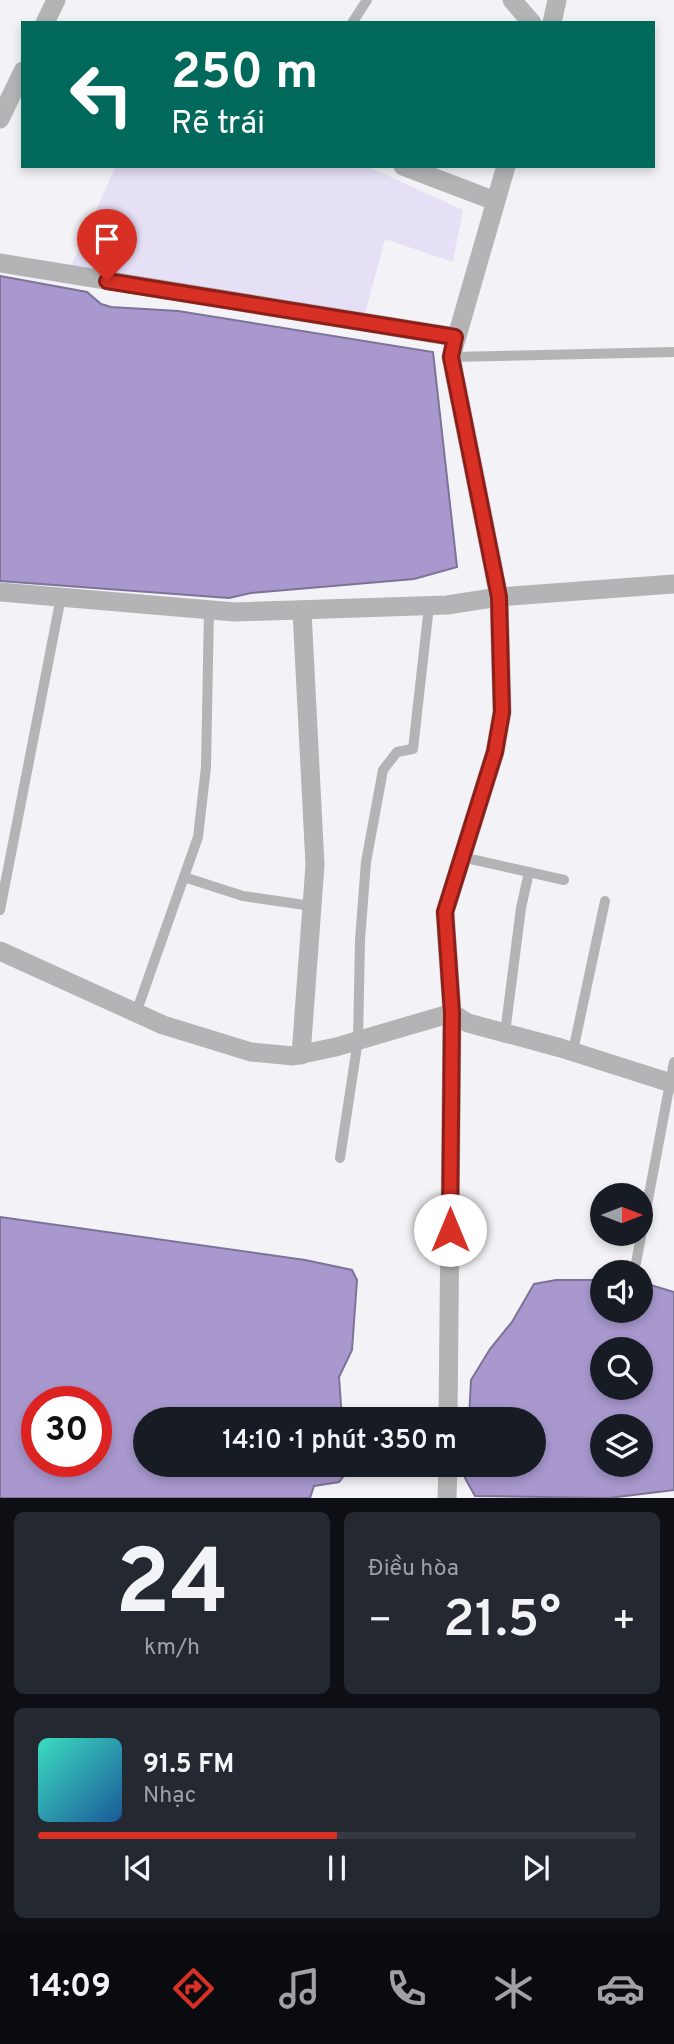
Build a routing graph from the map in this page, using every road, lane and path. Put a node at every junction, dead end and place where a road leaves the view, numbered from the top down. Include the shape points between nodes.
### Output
1 (56, 0) edge
2 (367, 0) edge
3 (512, 0) edge
4 (557, 0) edge
5 (46, 21) edge
6 (353, 21) edge
7 (530, 21) edge
8 (552, 21) edge
9 (21, 75) edge
10 (0, 119) edge
11 (408, 168) edge
12 (505, 168) edge
13 (495, 201) junction
14 (0, 263) edge
15 (455, 337) junction
16 (674, 352) edge
17 (451, 357) junction
18 (674, 584) edge
19 (0, 592) edge
20 (61, 597) junction
21 (499, 597) junction
22 (429, 606) junction
23 (209, 610) junction
24 (302, 611) junction
25 (463, 857) junction
26 (529, 872) junction
27 (184, 877) junction
28 (565, 880) dead end
29 (606, 901) dead end
30 (312, 906) junction
31 (0, 910) edge
32 (0, 951) edge
33 (136, 1013) junction
34 (452, 1013) junction
35 (505, 1033) junction
36 (358, 1040) junction
37 (572, 1052) junction
38 (302, 1055) junction
39 (674, 1062) edge
40 (671, 1083) edge
41 (340, 1158) dead end
42 (637, 1260) edge
43 (448, 1407) edge
44 (448, 1477) edge
45 (447, 1498) edge

1 - 5 street
2 - 6 lane
3 - 7 street
4 - 8 street
9 - 10 street
11 - 13 street
12 - 13 street
13 - 15 street
14 - 15 street
15 - 17 street
16 - 17 lane
17 - 21 street
18 - 21 street
19 - 20 street
20 - 23 street
20 - 31 lane
21 - 22 street
21 - 25 street via 502,712 495,752
22 - 24 street
22 - 36 lane via 414,749 397,752 383,770 366,862
23 - 24 street
23 - 27 lane via 206,768 198,837
24 - 30 street via 315,864
25 - 26 lane
25 - 34 street via 445,912
26 - 28 lane
26 - 35 lane
27 - 30 lane via 243,896
27 - 33 lane
29 - 37 lane
30 - 38 street
32 - 33 street
33 - 38 street via 251,1052
34 - 35 street via 468,1023
34 - 36 street
34 - 43 street
35 - 37 street
36 - 38 street
36 - 41 lane
37 - 40 street
39 - 40 lane
40 - 42 lane
44 - 45 street

